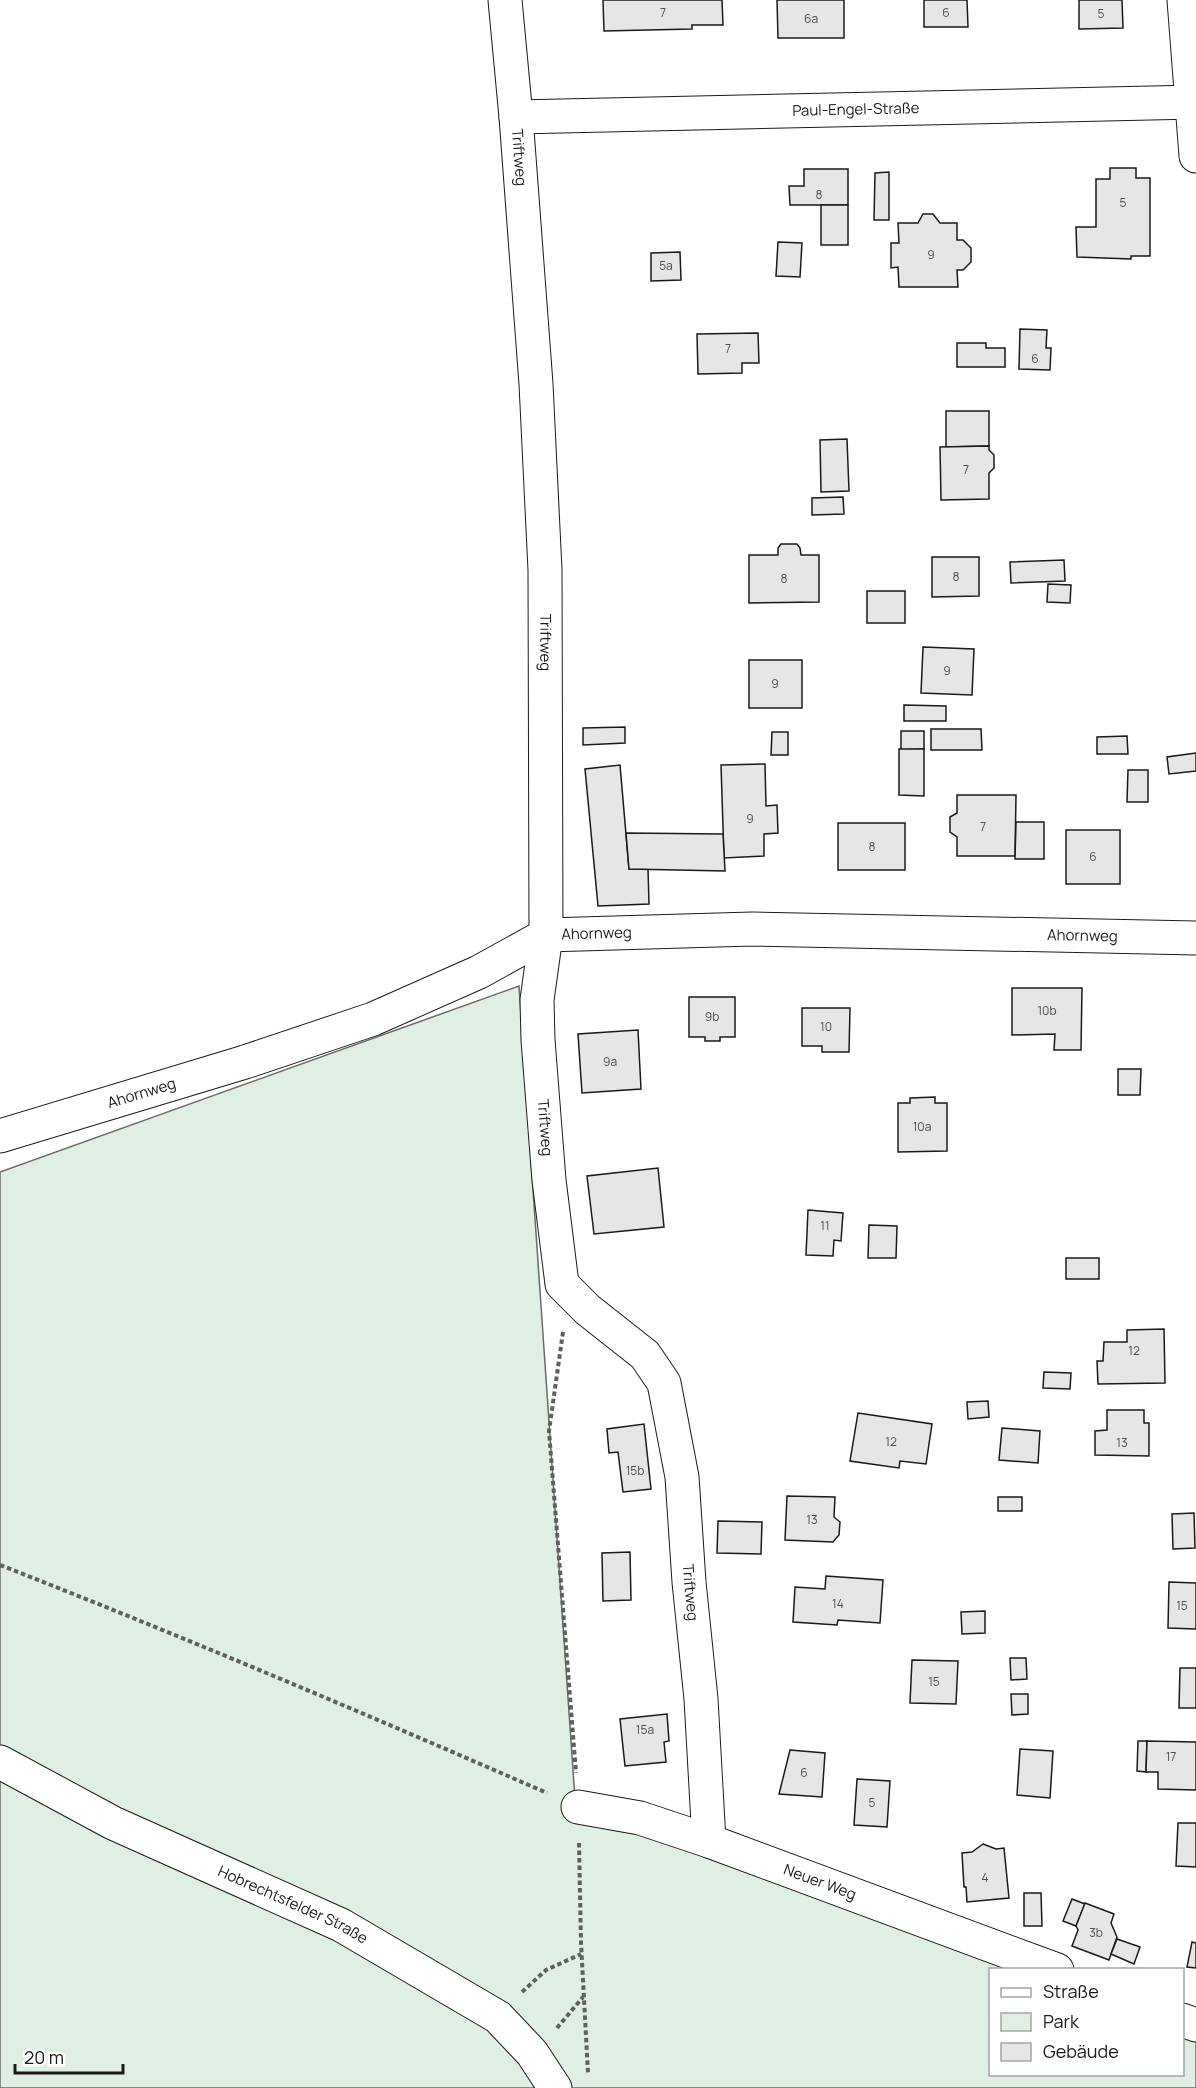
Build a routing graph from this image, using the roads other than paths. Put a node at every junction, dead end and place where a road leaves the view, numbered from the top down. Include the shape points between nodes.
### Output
1 (505, 0) edge
2 (1184, 0) edge
3 (1194, 102) edge
4 (516, 117) junction
5 (1196, 156) edge
6 (546, 935) junction
7 (1196, 938) edge
8 (0, 1136) edge
9 (0, 1762) edge
10 (578, 1807) road end
11 (709, 1841) junction
12 (1052, 1968) edge
13 (555, 2088) edge

1 - 4 street, Triftweg
2 - 3 street
3 - 4 street, Paul-Engel-Straße
3 - 5 street
4 - 6 street, Triftweg via 545,570
6 - 7 street, Ahornweg via 752,929
6 - 8 street, Ahornweg via 479,972 373,1019
6 - 11 street, Triftweg via 537,1000 538,1040 562,1284 645,1355 664,1383 682,1477
9 - 13 street, Hobrechtsfelder Straße via 113,1823 341,1924 498,2017 532,2053
10 - 11 street, Neuer Weg via 640,1818
11 - 12 street, Neuer Weg

